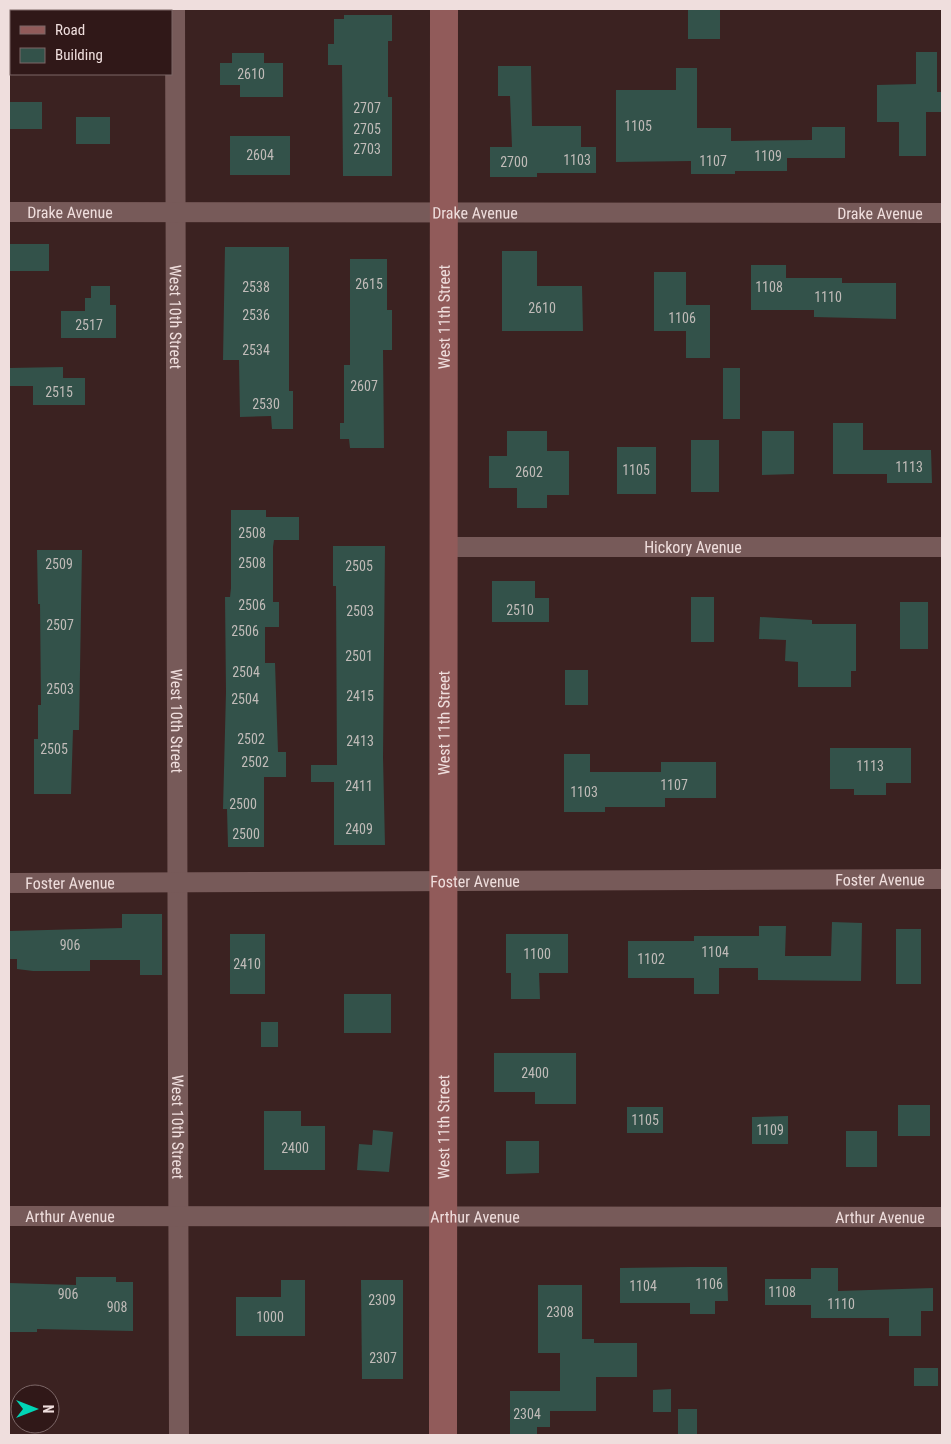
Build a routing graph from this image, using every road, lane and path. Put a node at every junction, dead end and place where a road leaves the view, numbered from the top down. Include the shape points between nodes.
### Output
1 (174, 9) edge
2 (444, 9) edge
3 (9, 212) edge
4 (176, 212) junction
5 (444, 212) junction
6 (942, 213) edge
7 (443, 547) junction
8 (942, 547) edge
9 (942, 879) edge
10 (178, 881) junction
11 (443, 881) junction
12 (9, 884) edge
13 (179, 1214) junction
14 (442, 1215) junction
15 (9, 1216) edge
16 (942, 1218) edge
17 (179, 1435) edge
18 (442, 1435) edge

1 - 4 street, West 10th Street
2 - 5 main road, West 11th Street
3 - 4 street, Drake Avenue
4 - 5 street, Drake Avenue
4 - 10 street, West 10th Street
5 - 6 street, Drake Avenue
5 - 7 main road, West 11th Street
7 - 8 street, Hickory Avenue
7 - 11 main road, West 11th Street
9 - 11 street, Foster Avenue
10 - 11 street, Foster Avenue
10 - 12 street, Foster Avenue
10 - 13 street, West 10th Street
11 - 14 main road, West 11th Street
13 - 14 street, Arthur Avenue
13 - 15 street, Arthur Avenue
13 - 17 street, West 10th Street
14 - 16 street, Arthur Avenue
14 - 18 main road, West 11th Street

